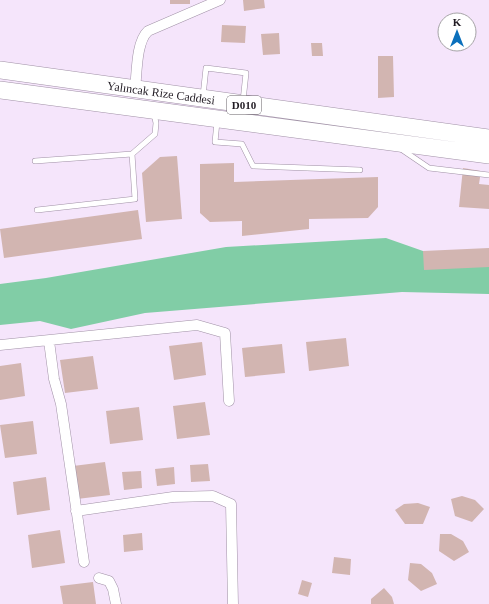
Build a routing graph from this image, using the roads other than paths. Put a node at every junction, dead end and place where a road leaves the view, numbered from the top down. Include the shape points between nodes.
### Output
1 (220, 0) edge
2 (0, 70) edge
3 (0, 90) edge
4 (135, 90) junction
5 (203, 99) junction
6 (243, 104) junction
7 (153, 111) junction
8 (217, 119) junction
9 (489, 138) edge
10 (394, 143) junction
11 (132, 154) junction
12 (489, 155) edge
13 (35, 161) dead end
14 (360, 170) dead end
15 (489, 175) edge
16 (37, 210) dead end
17 (49, 341) junction
18 (0, 345) edge
19 (229, 401) dead end
20 (76, 511) junction
21 (84, 562) dead end
22 (99, 578) dead end
23 (116, 604) edge
24 (233, 604) edge

1 - 4 street via 144,35 140,42
2 - 4 highway, Yalıncak Rize Caddesi / D010
3 - 7 highway, Yalıncak Rize Caddesi
4 - 5 highway, Yalıncak Rize Caddesi / D010
5 - 6 highway, Yalıncak Rize Caddesi / D010
5 - 6 lane via 206,68 246,73
6 - 9 highway, Yalıncak Rize Caddesi / D010
7 - 8 highway, Yalıncak Rize Caddesi
7 - 11 lane via 155,134
8 - 10 highway, Yalıncak Rize Caddesi
8 - 14 lane via 215,142 242,144 253,166
10 - 12 highway, Yalıncak Rize Caddesi
10 - 15 lane via 429,168
11 - 13 lane
11 - 16 lane via 135,199
17 - 18 street
17 - 19 street via 197,325 225,334
17 - 20 street
20 - 21 street
20 - 24 street via 173,497 213,496 231,504
22 - 23 street via 109,581

